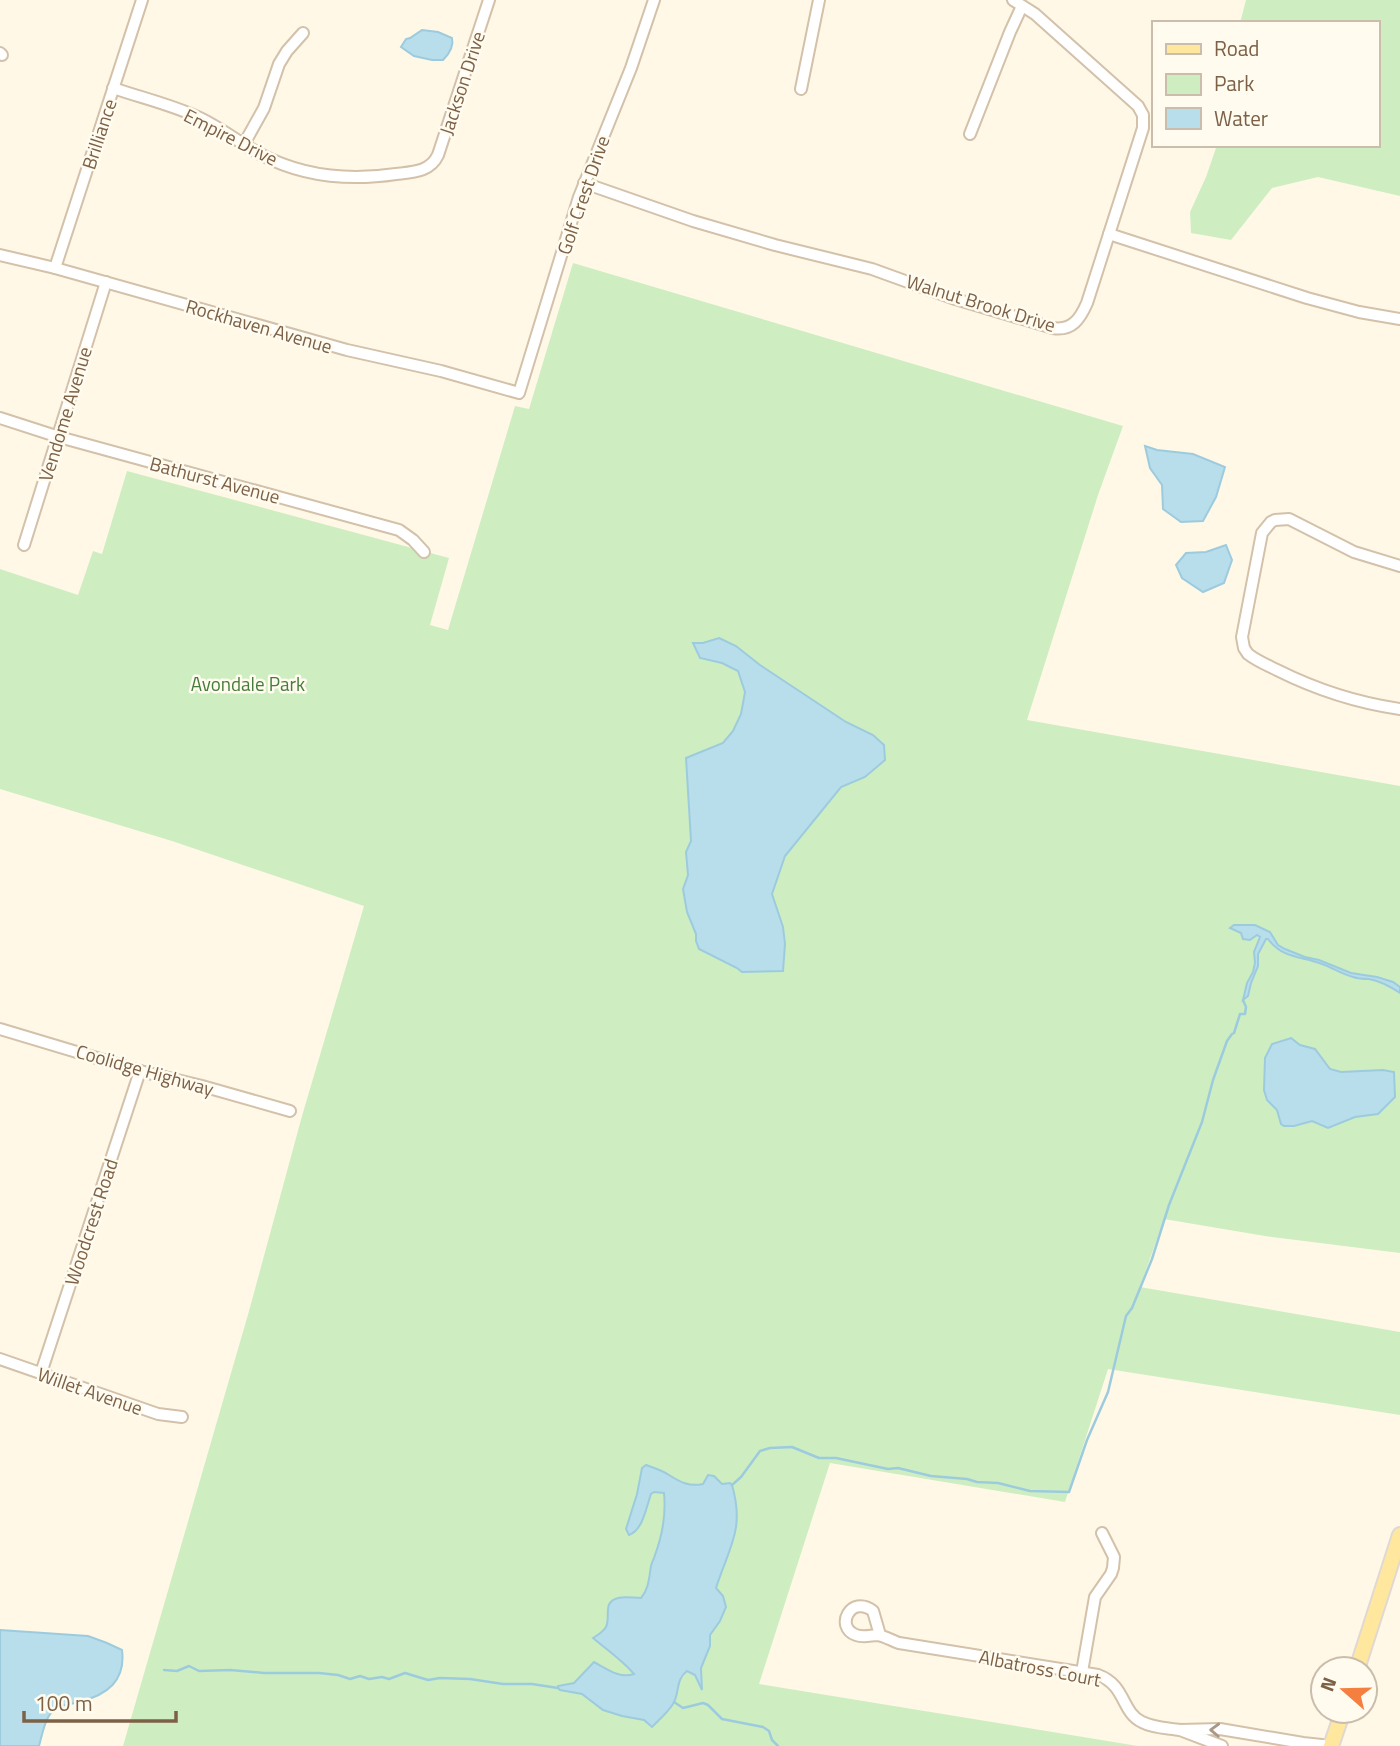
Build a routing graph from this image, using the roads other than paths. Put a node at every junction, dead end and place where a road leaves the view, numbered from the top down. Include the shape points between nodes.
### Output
1 (142, 0) edge
2 (489, 0) edge
3 (654, 0) edge
4 (819, 0) edge
5 (1018, 3) edge
6 (303, 33) dead end
7 (113, 88) junction
8 (801, 89) dead end
9 (970, 134) dead end
10 (244, 144) junction
11 (431, 165) joint
12 (584, 183) junction
13 (1109, 234) junction
14 (0, 255) edge
15 (55, 268) junction
16 (106, 282) junction
17 (1400, 319) edge
18 (519, 393) joint
19 (0, 418) edge
20 (59, 437) junction
21 (24, 545) dead end
22 (424, 552) dead end
23 (1400, 566) edge
24 (1400, 709) edge
25 (0, 1029) edge
26 (140, 1072) junction
27 (290, 1111) dead end
28 (0, 1359) edge
29 (41, 1373) junction
30 (182, 1417) dead end
31 (1102, 1533) dead end
32 (1400, 1535) edge
33 (880, 1635) dead end
34 (1361, 1655) edge
35 (1082, 1672) junction
36 (1338, 1725) edge
37 (1180, 1730) junction
38 (1222, 1746) edge
39 (1331, 1746) edge

1 - 7 street, Brilliance
2 - 11 street, Jackson Drive
3 - 12 street, Golf Crest Drive
4 - 8 street
5 - 9 street
5 - 13 street via 1143,115 1143,128
6 - 10 street via 279,64 264,108
7 - 10 street, Empire Drive via 198,117
7 - 15 street, Brilliance
10 - 11 street, Empire Drive via 293,168 338,177 393,175
12 - 13 street, Walnut Brook Drive via 693,221 872,269 1059,329 1074,324 1083,312
12 - 18 street, Golf Crest Drive
13 - 17 street via 1307,298
14 - 15 street, Rockhaven Avenue
15 - 16 street, Rockhaven Avenue
16 - 18 street, Rockhaven Avenue via 347,351
16 - 20 street, Vendome Avenue
19 - 20 street, Bathurst Avenue
20 - 21 street, Vendome Avenue
20 - 22 street, Bathurst Avenue via 399,530
23 - 24 street via 1354,552 1289,519 1270,522 1262,533 1242,637 1248,654 1286,674
25 - 26 street, Coolidge Highway
26 - 27 street, Coolidge Highway
26 - 29 street, Woodcrest Road
28 - 29 street, Willet Avenue
29 - 30 street, Willet Avenue via 158,1414
31 - 35 street via 1114,1557 1113,1568 1095,1597
32 - 34 main road
33 - 35 street, Albatross Court via 899,1643
35 - 37 street, Albatross Court via 1113,1683 1142,1723
36 - 39 main road
37 - 38 street, Albatross Court
39 -> 37 street, Albatross Court via 1220,1729

